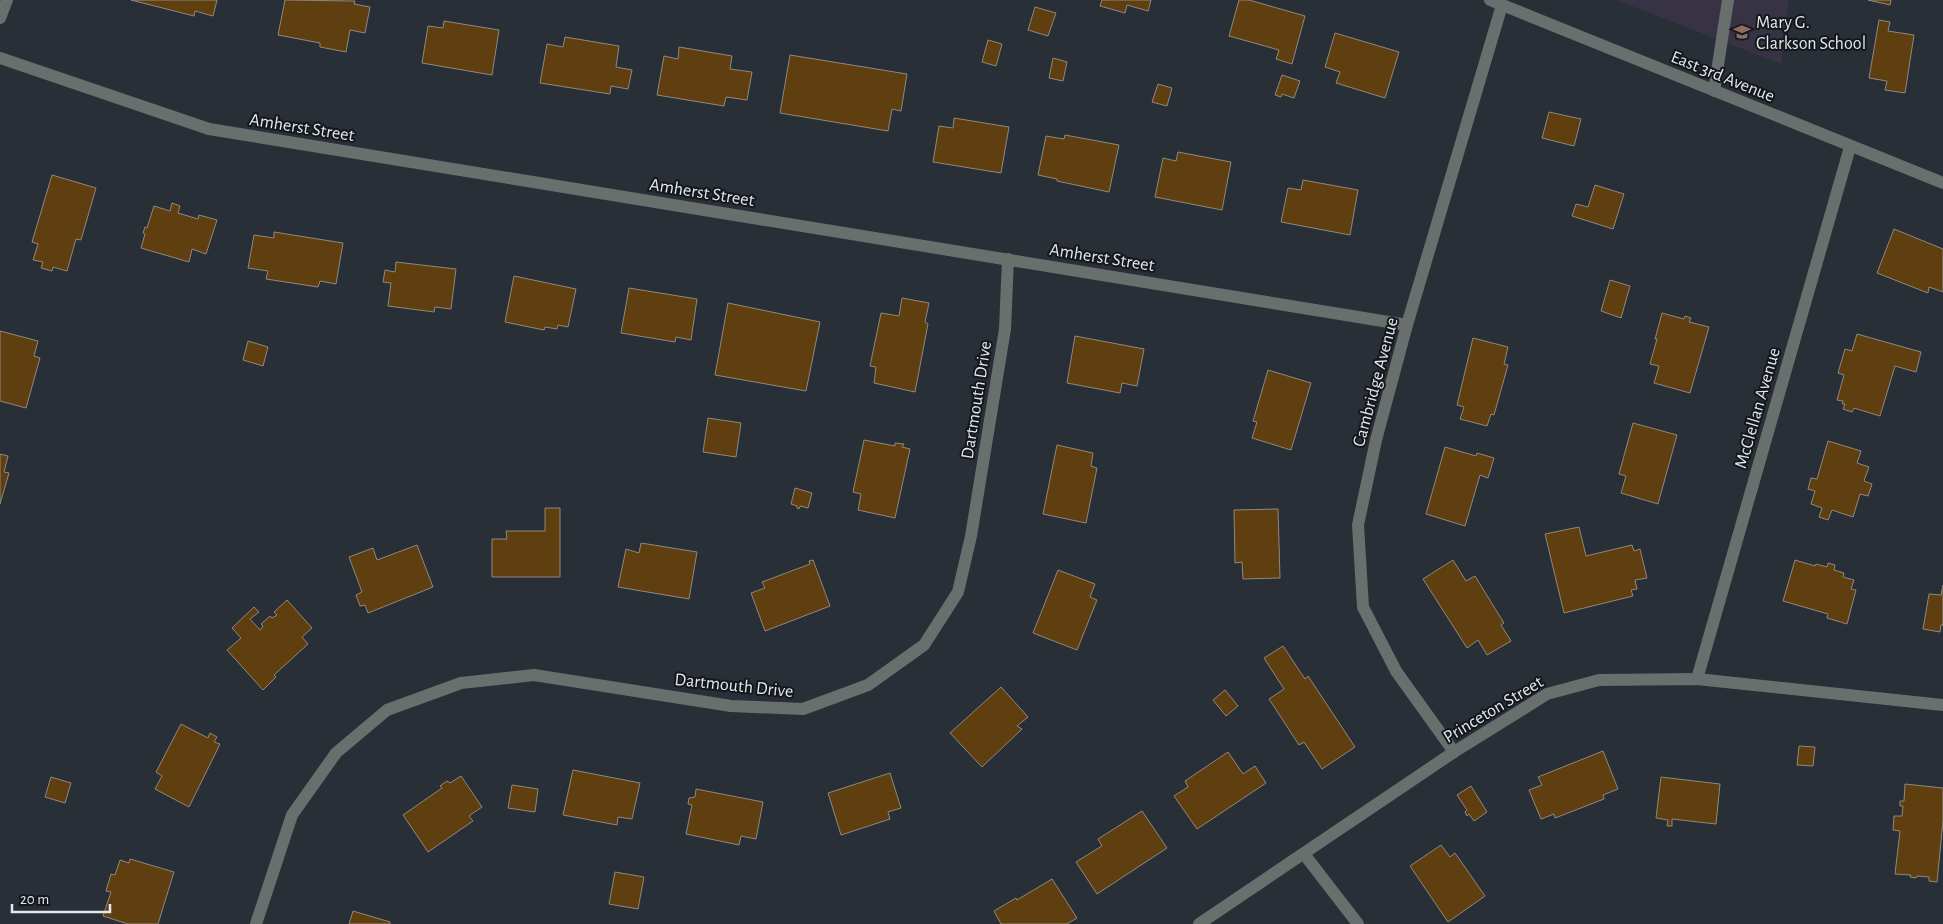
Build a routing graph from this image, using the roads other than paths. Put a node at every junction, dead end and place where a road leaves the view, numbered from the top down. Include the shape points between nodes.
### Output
1 (7, 0) edge
2 (1728, 0) edge
3 (1496, 2) edge
4 (0, 18) edge
5 (0, 58) edge
6 (1714, 91) junction
7 (1850, 147) junction
8 (1943, 184) edge
9 (1008, 259) junction
10 (1407, 325) junction
11 (1697, 679) junction
12 (1943, 705) edge
13 (1454, 752) junction
14 (1304, 854) junction
15 (256, 924) edge
16 (1199, 924) edge
17 (1358, 924) edge

1 - 4 street
2 - 6 street
3 - 6 street, East 3rd Avenue
3 - 10 street, Cambridge Avenue
5 - 9 street, Amherst Street via 209,130
6 - 7 street, East 3rd Avenue
7 - 8 street, East 3rd Avenue
7 - 11 street, McClellan Avenue
9 - 10 street, Amherst Street
9 - 15 street, Dartmouth Drive via 1005,329 971,536 958,592 924,645 868,685 803,709 731,706 534,675 460,683 387,710 336,753 292,815
10 - 13 street, Cambridge Avenue via 1376,440 1358,525 1363,607 1396,671
11 - 12 street, Princeton Street
11 - 13 street, Princeton Street via 1599,680 1547,694
13 - 14 street, Princeton Street
14 - 16 street, Princeton Street
14 - 17 street

